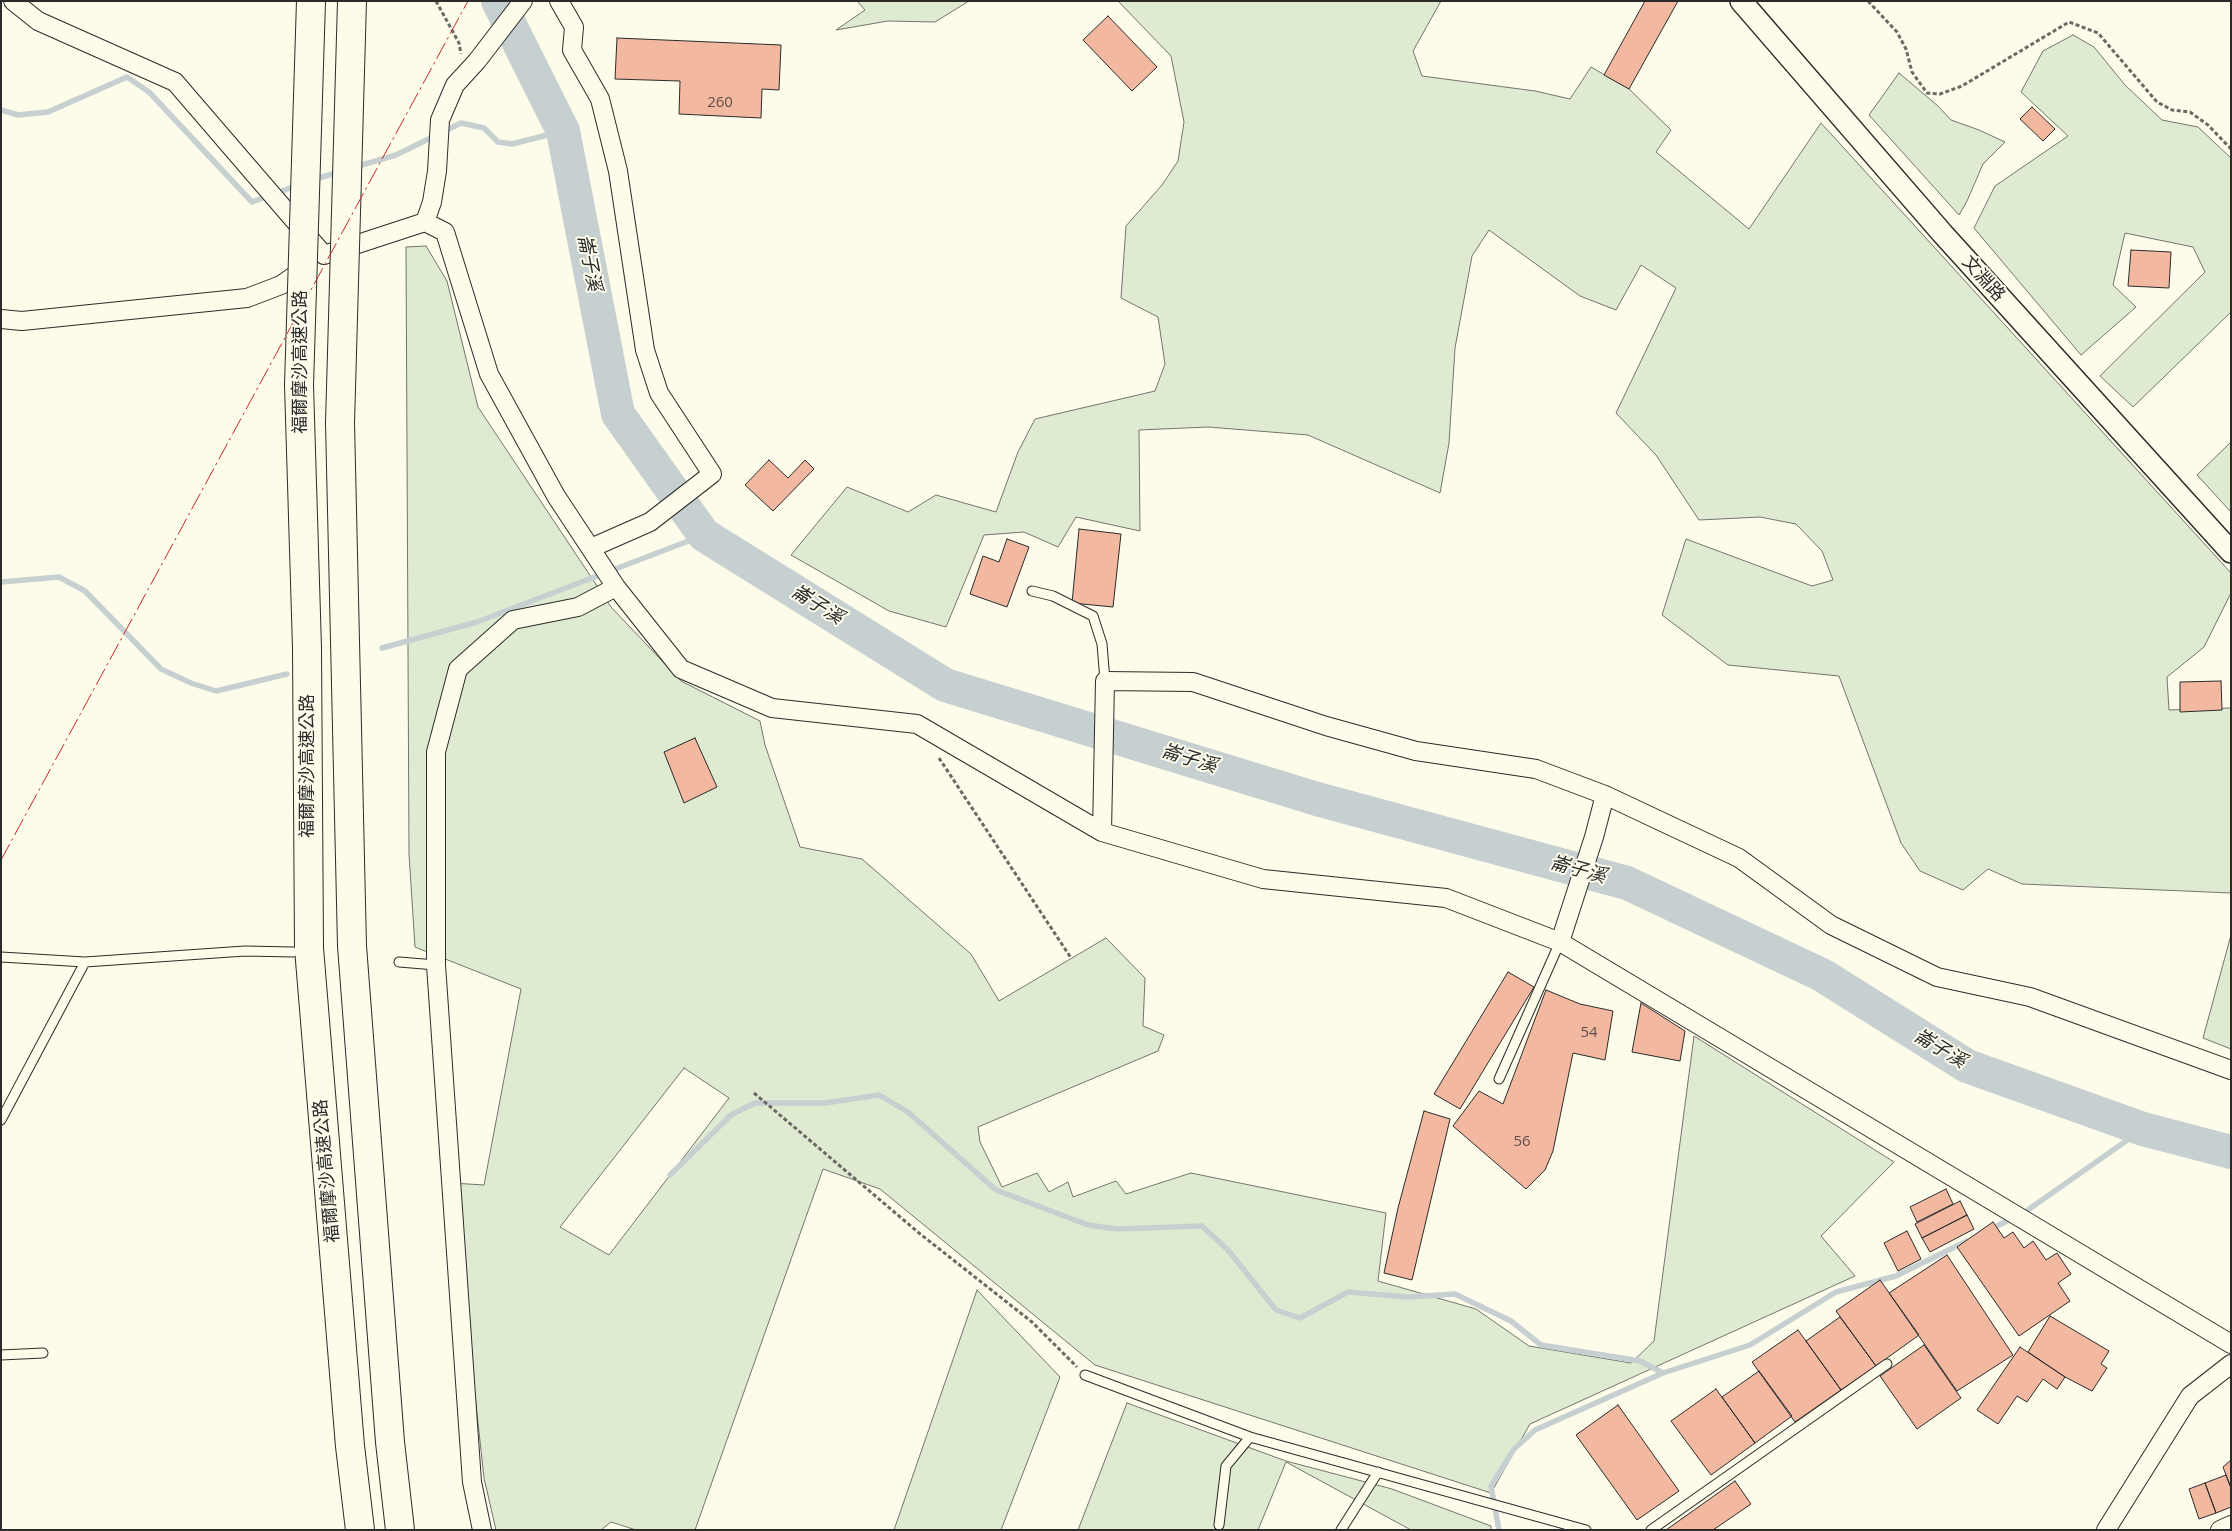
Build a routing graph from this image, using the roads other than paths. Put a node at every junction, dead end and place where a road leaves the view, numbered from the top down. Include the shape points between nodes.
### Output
1 (12, 1) edge
2 (311, 1) edge
3 (352, 1) edge
4 (523, 1) edge
5 (559, 1) edge
6 (1741, 1) edge
7 (424, 222) junction
8 (324, 255) junction
9 (1, 319) edge
10 (591, 548) junction
11 (2231, 552) edge
12 (616, 586) junction
13 (1032, 591) dead end
14 (1104, 682) junction
15 (1605, 795) junction
16 (1102, 832) junction
17 (1560, 942) junction
18 (294, 952) dead end
19 (1, 957) edge
20 (85, 962) junction
21 (399, 962) dead end
22 (436, 965) junction
23 (2231, 1070) edge
24 (1499, 1079) dead end
25 (1, 1120) edge
26 (2231, 1344) edge
27 (43, 1353) dead end
28 (1, 1355) edge
29 (1887, 1364) dead end
30 (2231, 1364) edge
31 (1085, 1374) road end
32 (1250, 1437) junction
33 (1378, 1472) junction
34 (395, 1484) junction
35 (1219, 1525) dead end
36 (2231, 1526) edge
37 (359, 1530) edge
38 (400, 1530) edge
39 (408, 1530) edge
40 (482, 1530) edge
41 (1341, 1530) edge
42 (1586, 1530) edge
43 (1651, 1530) edge
44 (2106, 1530) edge
45 (2220, 1530) edge

1 - 8 street via 38,21 175,82
2 - 37 highway, 福爾摩沙高速公路, bridge via 299,385 307,648 309,948
3 - 34 highway, bridge via 340,423 352,946
4 - 7 street via 455,85 440,120 438,171
5 - 10 street via 574,27 572,50 600,99 618,171 645,350 659,393 712,474 650,522
6 - 11 street, 文淵路 via 1942,233
7 - 8 street
7 - 10 street via 445,232 489,374 556,496
8 - 9 street via 281,286 247,298 22,321
10 - 12 street
12 - 16 street via 681,669 772,708 917,724
12 - 22 street via 578,607 513,620 458,669 436,752
13 - 14 lane via 1053,596 1093,616 1102,644
14 - 15 street via 1193,682 1326,726 1416,751 1536,769
14 - 16 street
15 - 17 street
15 - 23 street via 1739,858 1831,925 1937,977 2030,997
16 - 17 street via 1263,879 1446,898
17 - 24 lane
17 - 26 street
18 - 20 lane via 245,951
19 - 20 lane
20 - 25 lane
21 - 22 lane
22 - 40 street via 472,1482
27 - 28 lane
29 - 43 lane
30 - 44 street via 2190,1396
31 - 32 lane
32 - 33 lane
32 - 35 lane via 1226,1466
33 - 41 lane
33 - 42 lane
34 - 38 highway
34 - 39 highway
36 - 45 street

